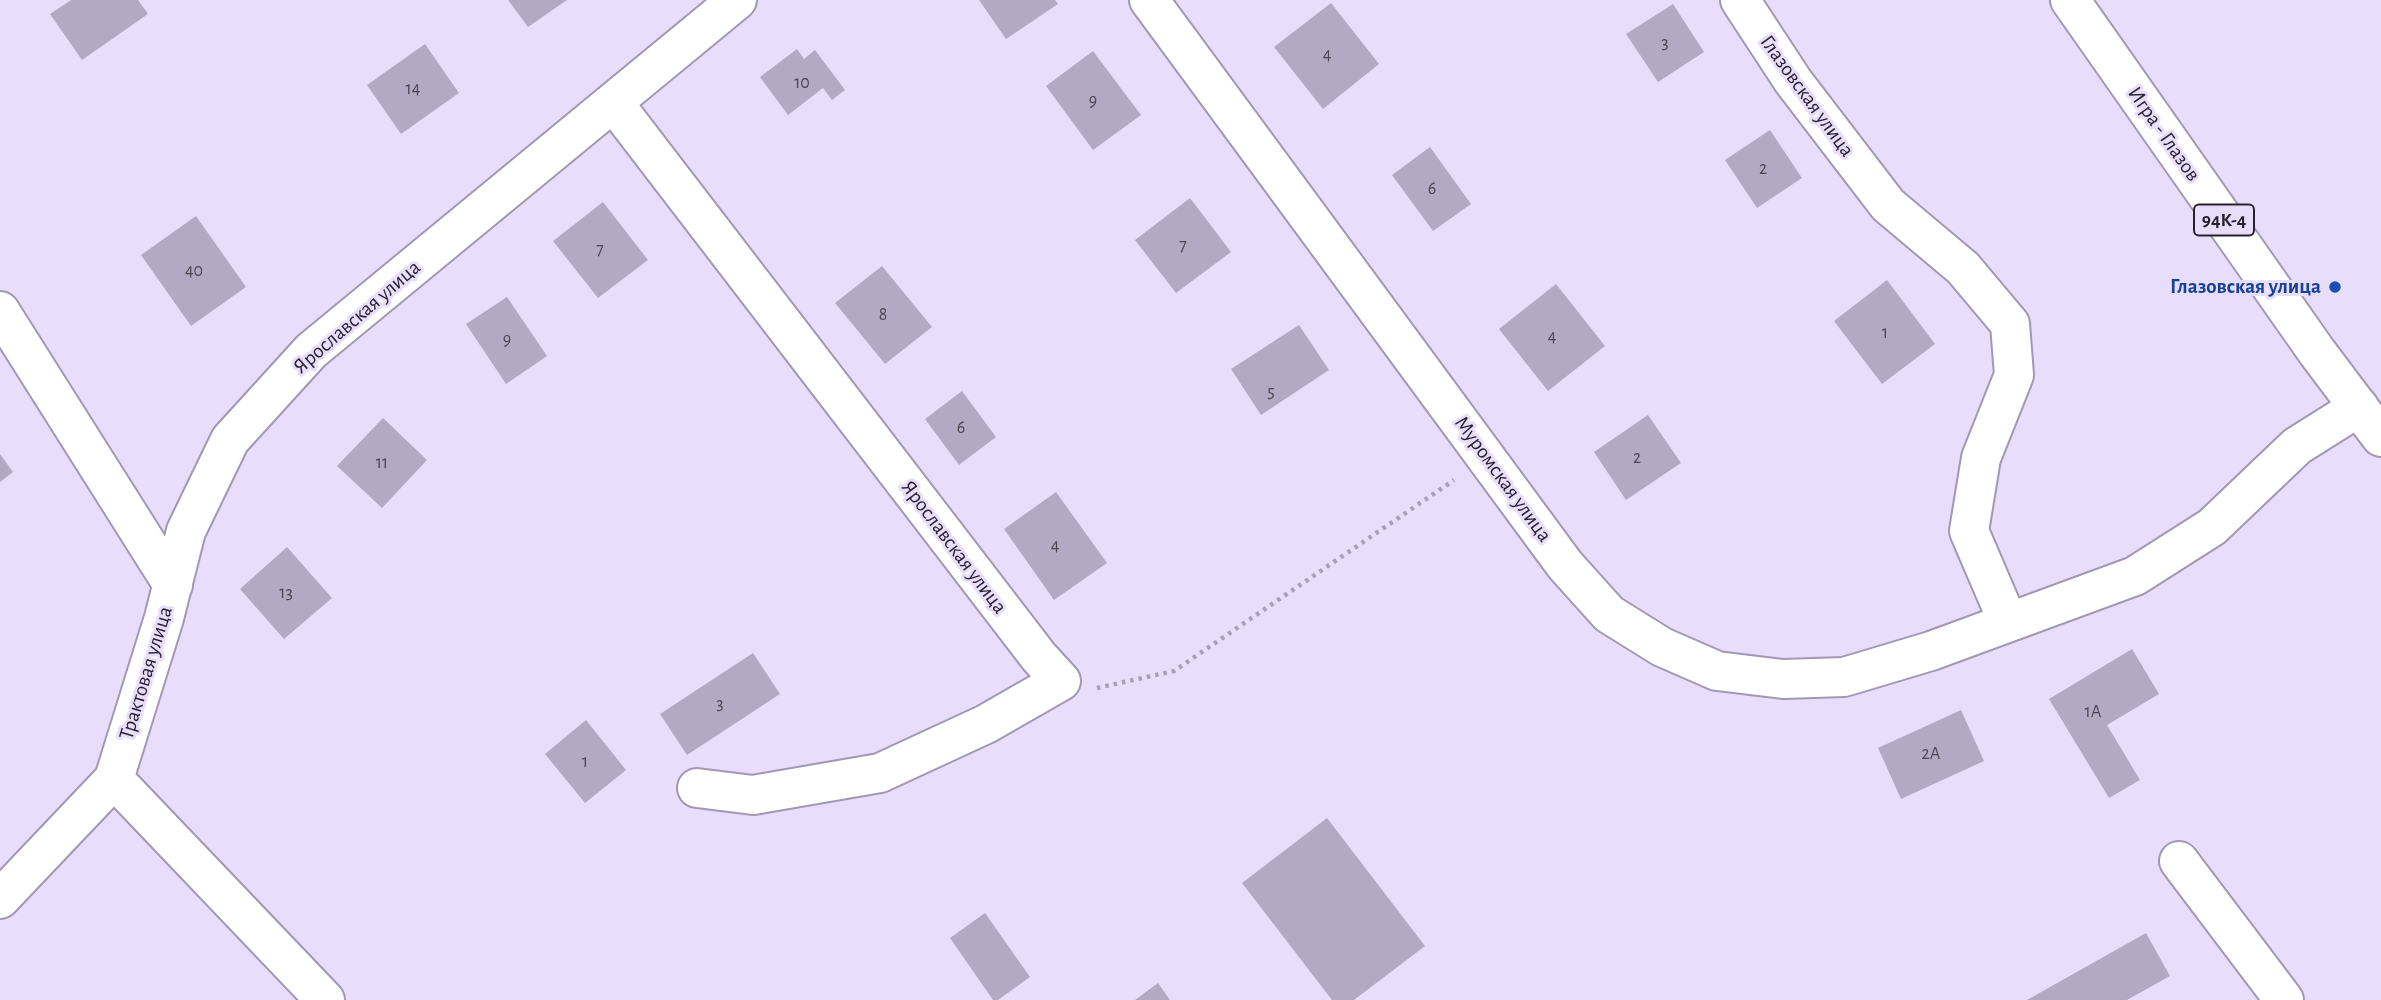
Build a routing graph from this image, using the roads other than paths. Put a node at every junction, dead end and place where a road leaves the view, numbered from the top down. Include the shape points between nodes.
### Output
1 (737, 0) edge
2 (1149, 0) edge
3 (1740, 0) edge
4 (2070, 0) edge
5 (613, 102) junction
6 (0, 311) edge
7 (2370, 422) edge
8 (173, 585) junction
9 (2008, 622) junction
10 (114, 779) junction
11 (697, 788) dead end
12 (2179, 861) dead end
13 (0, 898) edge
14 (325, 1000) edge
15 (2284, 1000) edge

1 - 5 street, Ярославская улица
2 - 9 street, Муромская улица via 1565,565 1609,614 1662,648 1717,671 1783,679 1844,677
3 - 9 street, Глазовская улица via 1793,81 1888,205 1963,268 2010,324 2014,375 1980,458 1969,531
4 - 7 street, Игра - Глазов / 94К-4
5 - 8 street, Ярославская улица via 302,361 230,440 186,531
5 - 11 street, Ярославская улица via 1060,681 986,724 880,773 753,795
6 - 8 street, Трактовая улица
7 - 9 street, Муромская улица via 2297,446 2212,527 2135,576
8 - 10 street, Трактовая улица
10 - 13 street
10 - 14 street
12 - 15 street

